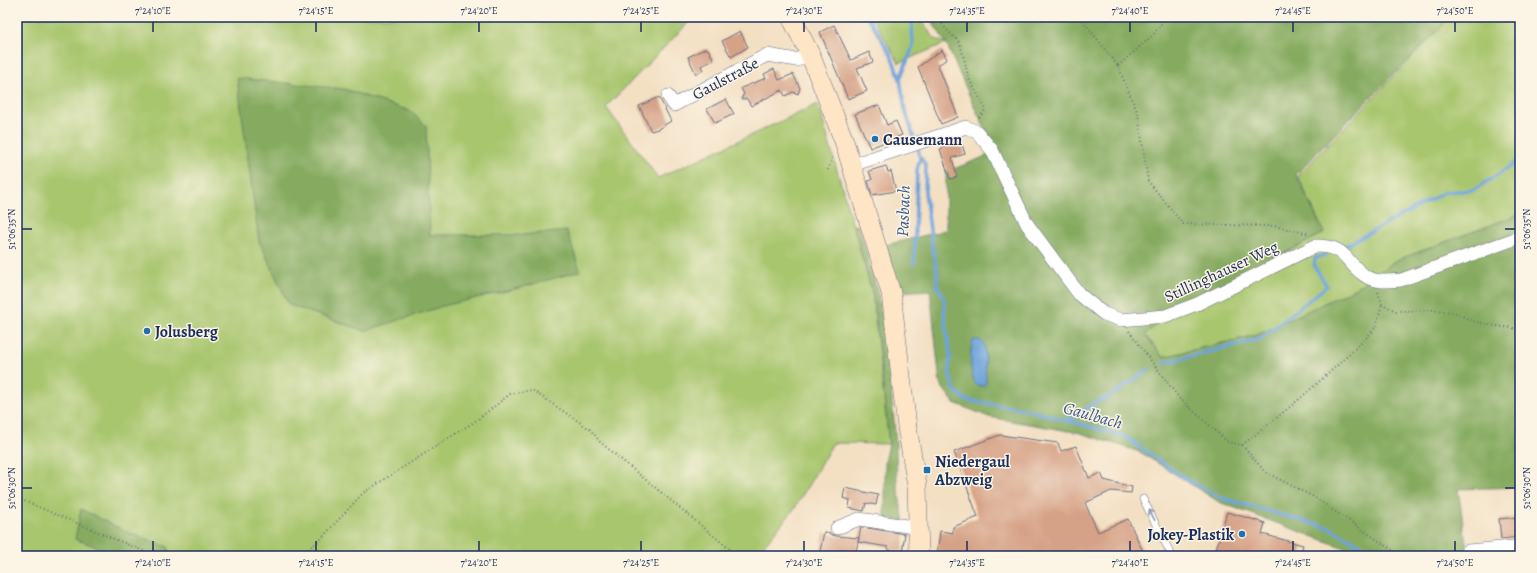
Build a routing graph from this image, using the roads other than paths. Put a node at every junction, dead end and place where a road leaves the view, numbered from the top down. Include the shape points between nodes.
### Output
1 (791, 17) edge
2 (810, 54) junction
3 (668, 96) dead end
4 (852, 165) junction
5 (1520, 237) edge
6 (1143, 499) dead end
7 (837, 528) dead end
8 (920, 528) junction
9 (1513, 547) dead end
10 (919, 556) edge
11 (1172, 556) edge
12 (1468, 556) edge

1 - 2 main road
2 - 3 street, Gaulstraße via 797,60 767,56 674,105
2 - 4 main road
4 - 5 street, Stillinghauser Weg via 966,127 972,128 992,150 1027,224 1078,294 1104,314 1121,320 1166,316 1197,304 1315,246 1325,246 1344,253 1364,276 1379,280 1401,280
4 - 8 main road via 891,293 917,486
11 -> 6 lane
7 - 8 street via 859,519
8 - 10 main road
9 - 12 street via 1468,551

